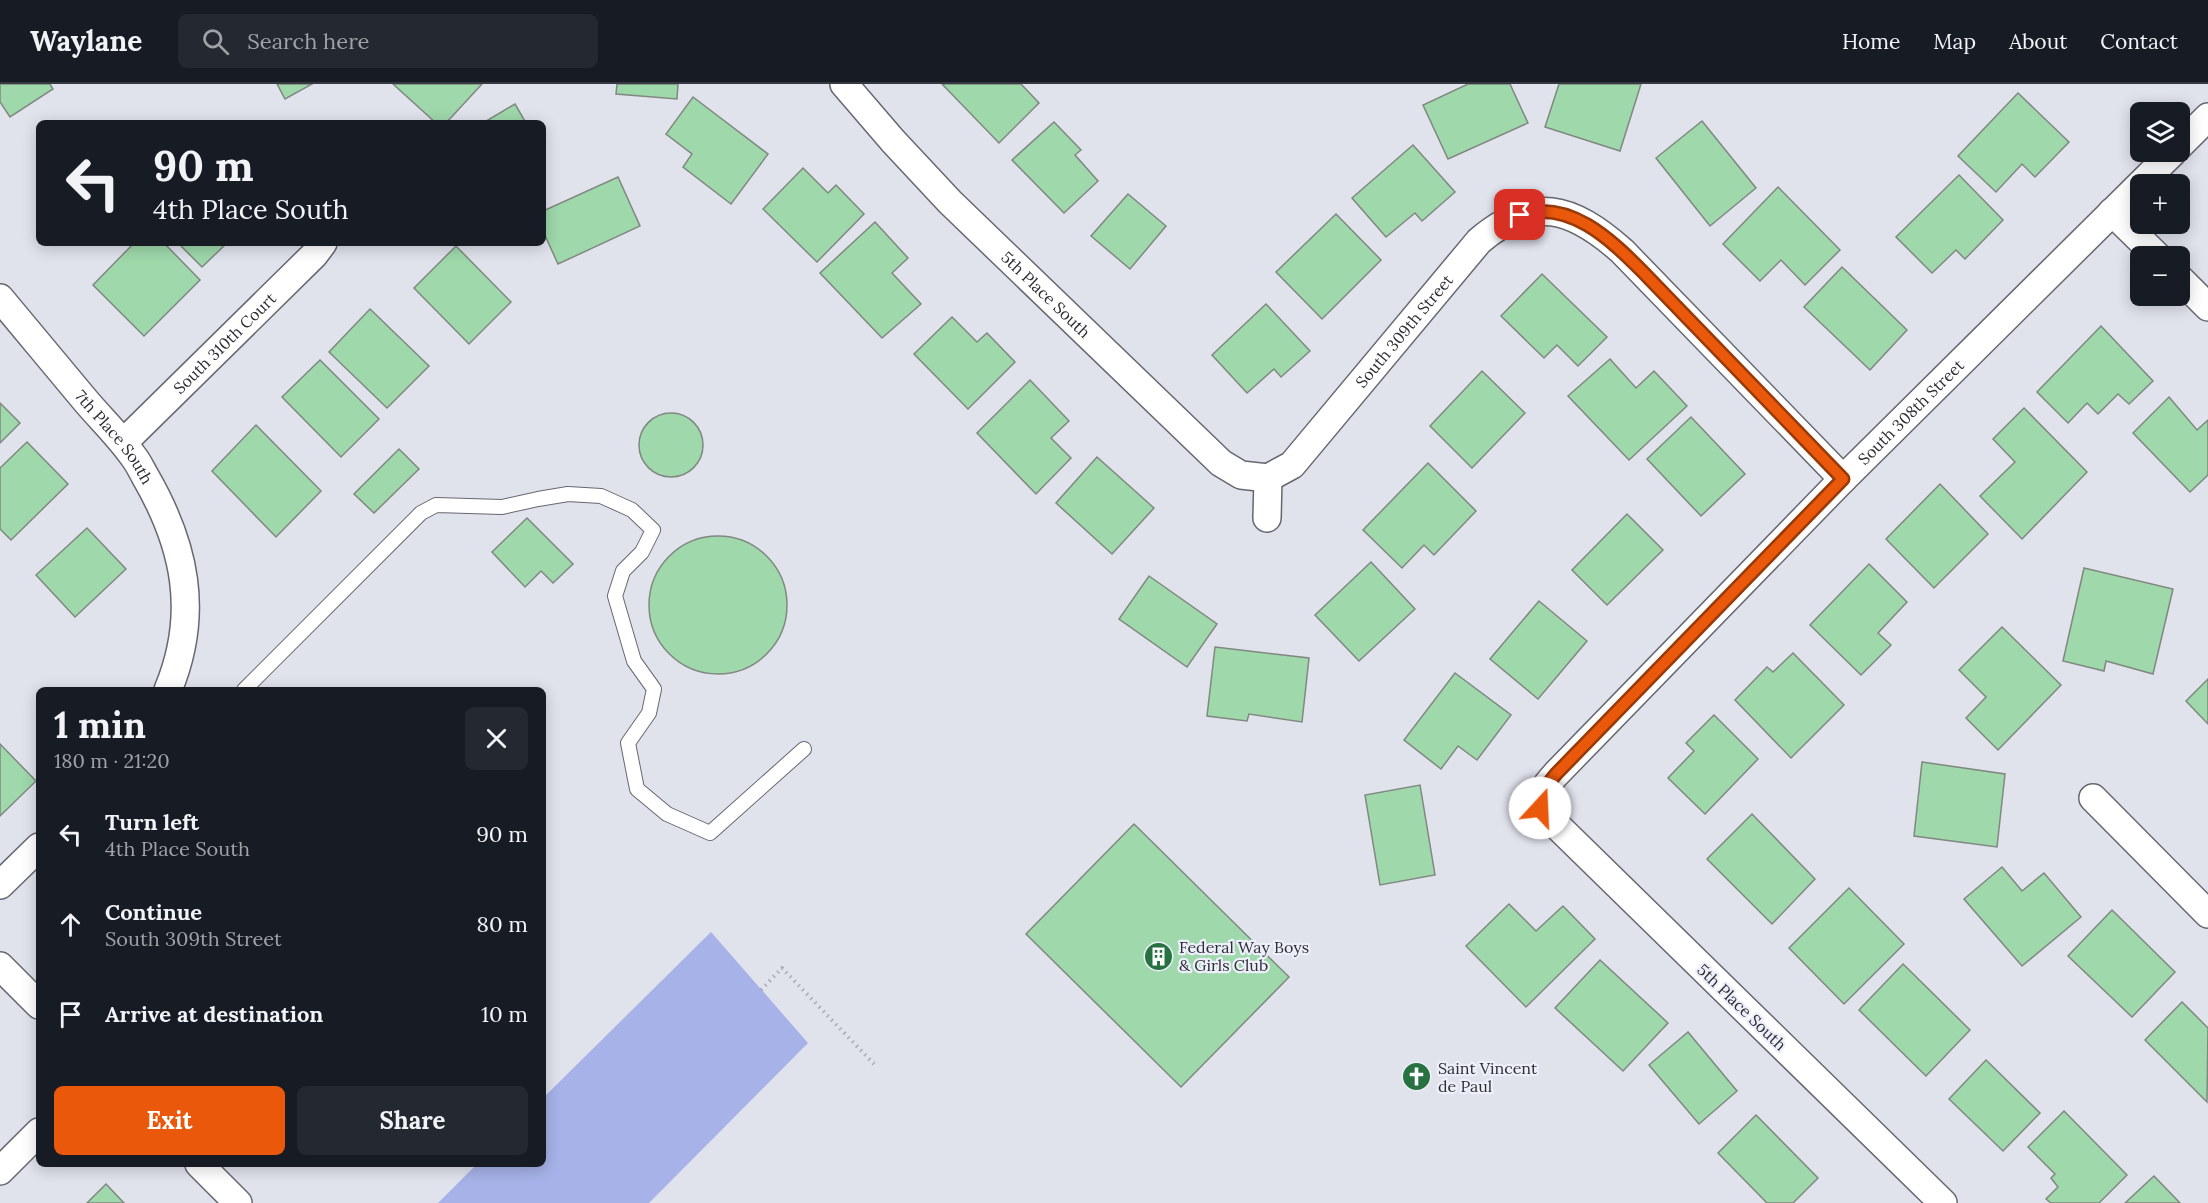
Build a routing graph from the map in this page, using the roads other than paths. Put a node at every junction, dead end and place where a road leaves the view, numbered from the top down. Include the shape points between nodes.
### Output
1 (844, 84) edge
2 (2208, 117) edge
3 (2190, 135) edge
4 (2163, 162) edge
5 (2112, 212) junction
6 (321, 246) edge
7 (2147, 246) edge
8 (2190, 289) edge
9 (0, 298) edge
10 (2208, 307) edge
11 (124, 442) junction
12 (1268, 478) junction
13 (1843, 479) junction
14 (1267, 518) dead end
15 (169, 687) edge
16 (247, 687) edge
17 (804, 749) dead end
18 (2092, 798) dead end
19 (1541, 810) joint
20 (36, 850) edge
21 (0, 885) edge
22 (2208, 914) edge
23 (0, 966) edge
24 (36, 1002) edge
25 (36, 1135) edge
26 (202, 1167) edge
27 (0, 1171) edge
28 (238, 1203) edge
29 (1943, 1203) edge

1 - 12 street, 5th Place South via 951,202 1221,463 1241,475
2 - 3 street
4 - 5 street, South 308th Street
5 - 7 street
5 - 13 street, South 308th Street
6 - 11 street, South 310th Court
8 - 10 street
9 - 11 street, 7th Place South
11 - 15 street, 7th Place South via 156,495 174,536 185,578 185,623
12 - 13 street, South 309th Street via 1292,465 1479,241 1502,223 1535,212 1556,213 1589,225 1622,251
12 - 14 street
13 - 19 street, South 308th Street via 1547,784 1540,798
16 - 17 lane via 421,513 436,505 502,507 568,494 602,496 632,510 653,530 642,552 623,571 615,596 634,661 654,689 649,713 628,743 637,789 666,814 710,833
18 - 22 street
19 - 29 street, 5th Place South
20 - 21 street
23 - 24 street
25 - 27 street
26 - 28 street

